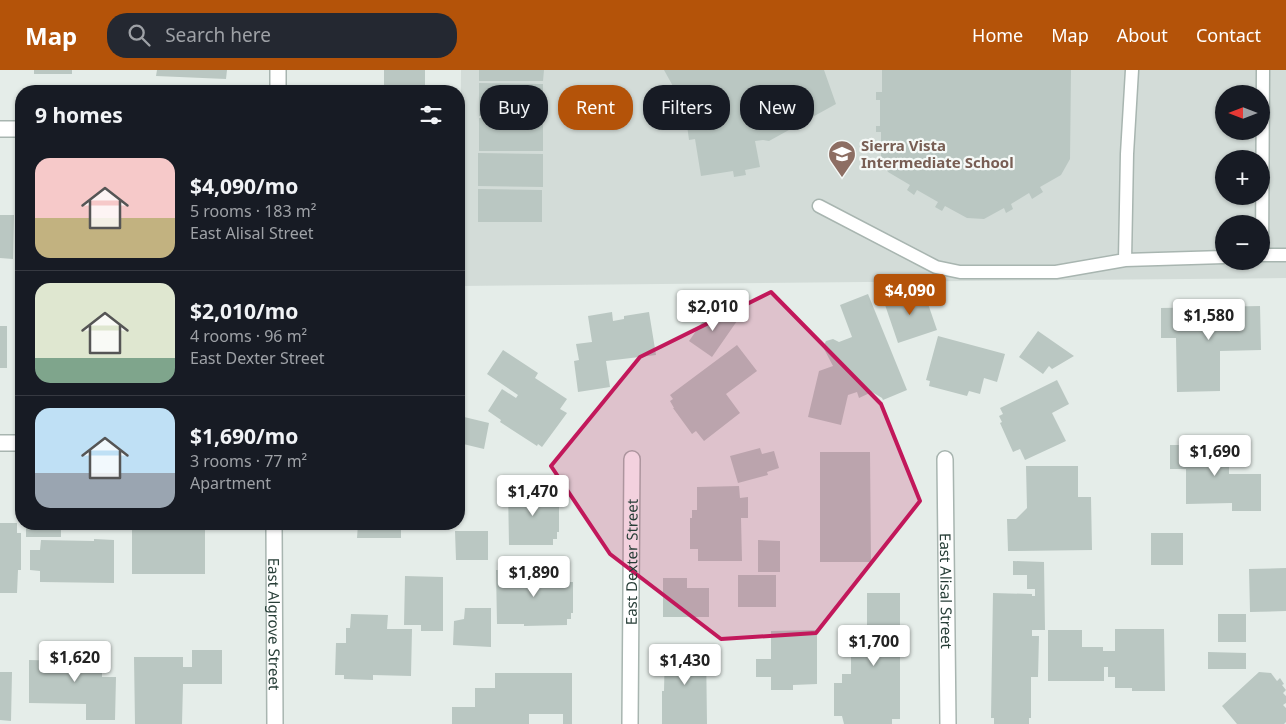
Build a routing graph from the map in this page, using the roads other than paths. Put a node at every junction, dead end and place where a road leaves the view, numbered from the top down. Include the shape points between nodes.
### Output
1 (278, 70) edge
2 (1132, 70) edge
3 (1263, 70) edge
4 (278, 85) edge
5 (0, 129) edge
6 (15, 129) edge
7 (819, 206) dead end
8 (1261, 215) edge
9 (1286, 254) edge
10 (1270, 255) edge
11 (1215, 257) edge
12 (1125, 260) junction
13 (15, 442) edge
14 (0, 443) edge
15 (632, 459) dead end
16 (945, 459) dead end
17 (274, 530) edge
18 (275, 724) edge
19 (630, 724) edge
20 (948, 724) edge

1 - 4 street
2 - 12 lane
3 - 8 lane
5 - 6 street
7 - 12 lane via 936,267 960,272 1056,272
9 - 10 lane
11 - 12 lane
13 - 14 street
15 - 19 street, East Dexter Street
16 - 20 street, East Alisal Street
17 - 18 street, East Algrove Street

